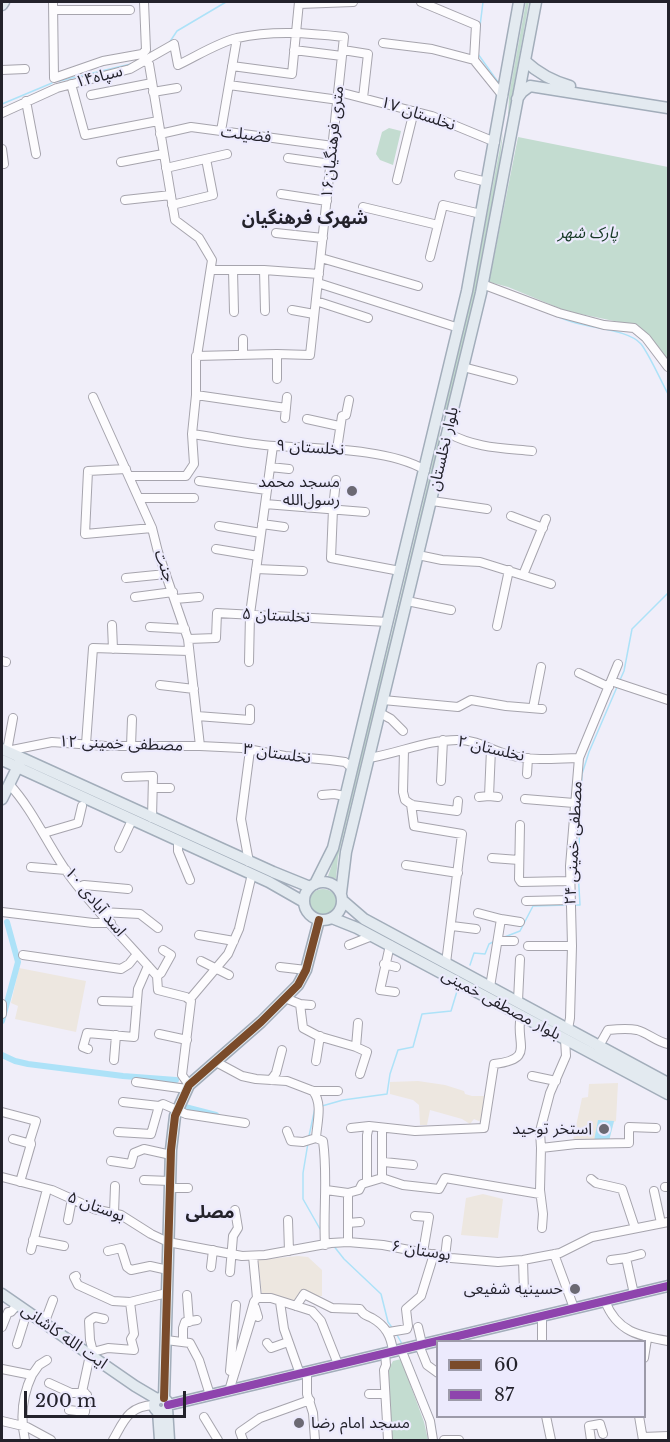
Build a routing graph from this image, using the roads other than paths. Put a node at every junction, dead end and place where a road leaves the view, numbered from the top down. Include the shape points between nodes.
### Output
1 (144, 2) edge
2 (353, 2) edge
3 (421, 2) edge
4 (519, 2) edge
5 (536, 2) edge
6 (299, 3) edge
7 (54, 6) edge
8 (130, 10) dead end
9 (296, 32) junction
10 (237, 38) junction
11 (383, 43) dead end
12 (294, 50) junction
13 (343, 53) junction
14 (474, 60) junction
15 (525, 61) junction
16 (146, 62) junction
17 (232, 66) junction
18 (25, 69) dead end
19 (2, 70) edge
20 (54, 78) junction
21 (152, 83) junction
22 (71, 84) junction
23 (229, 85) junction
24 (57, 88) junction
25 (177, 88) dead end
26 (153, 92) junction
27 (92, 95) dead end
28 (339, 96) junction
29 (503, 96) junction
30 (363, 98) junction
31 (26, 101) junction
32 (516, 101) junction
33 (628, 101) junction
34 (669, 108) edge
35 (414, 111) junction
36 (2, 113) edge
37 (158, 121) junction
38 (221, 131) junction
39 (160, 134) junction
40 (495, 142) junction
41 (333, 146) junction
42 (2, 149) edge
43 (36, 154) dead end
44 (163, 154) junction
45 (227, 154) dead end
46 (288, 158) dead end
47 (206, 159) junction
48 (121, 162) dead end
49 (4, 164) dead end
50 (331, 164) junction
51 (166, 168) junction
52 (459, 175) dead end
53 (397, 180) dead end
54 (488, 182) junction
55 (281, 194) dead end
56 (171, 195) junction
57 (125, 200) dead end
58 (327, 201) junction
59 (172, 205) junction
60 (363, 207) dead end
61 (482, 214) junction
62 (438, 225) junction
63 (276, 233) dead end
64 (323, 238) junction
65 (430, 257) dead end
66 (321, 258) junction
67 (211, 270) junction
68 (233, 270) junction
69 (264, 270) junction
70 (318, 279) junction
71 (482, 284) junction
72 (418, 286) dead end
73 (316, 301) junction
74 (292, 310) dead end
75 (265, 311) dead end
76 (234, 312) dead end
77 (314, 314) junction
78 (368, 318) dead end
79 (459, 328) junction
80 (243, 339) dead end
81 (277, 354) junction
82 (243, 355) junction
83 (197, 356) junction
84 (463, 367) junction
85 (669, 368) edge
86 (277, 379) dead end
87 (513, 380) dead end
88 (196, 395) junction
89 (93, 397) dead end
90 (287, 397) dead end
91 (349, 400) dead end
92 (286, 408) junction
93 (285, 418) dead end
94 (307, 419) dead end
95 (436, 425) junction
96 (339, 426) junction
97 (449, 430) junction
98 (192, 434) junction
99 (273, 446) junction
100 (337, 449) junction
101 (532, 451) dead end
102 (270, 467) junction
103 (289, 470) dead end
104 (425, 470) junction
105 (127, 472) junction
106 (336, 480) dead end
107 (199, 481) dead end
108 (267, 490) junction
109 (139, 498) junction
110 (194, 498) dead end
111 (432, 501) junction
112 (265, 504) junction
113 (333, 509) junction
114 (487, 509) dead end
115 (365, 512) dead end
116 (512, 516) dead end
117 (546, 519) dead end
118 (219, 526) dead end
119 (284, 527) dead end
120 (152, 528) junction
121 (262, 528) junction
122 (543, 528) junction
123 (216, 549) dead end
124 (418, 555) junction
125 (258, 556) junction
126 (256, 569) junction
127 (509, 570) junction
128 (400, 571) junction
129 (303, 572) dead end
130 (166, 574) junction
131 (523, 575) junction
132 (126, 578) dead end
133 (551, 584) dead end
134 (174, 595) junction
135 (135, 597) dead end
136 (199, 597) dead end
137 (407, 601) junction
138 (451, 610) dead end
139 (250, 614) junction
140 (388, 622) junction
141 (112, 625) dead end
142 (497, 626) dead end
143 (150, 627) dead end
144 (185, 629) junction
145 (188, 639) junction
146 (113, 649) junction
147 (189, 651) junction
148 (249, 662) dead end
149 (618, 664) dead end
150 (541, 667) dead end
151 (579, 674) dead end
152 (610, 684) junction
153 (160, 685) dead end
154 (194, 689) junction
155 (383, 700) junction
156 (669, 700) edge
157 (533, 708) junction
158 (542, 709) dead end
159 (250, 710) dead end
160 (380, 713) junction
161 (197, 716) junction
162 (13, 718) dead end
163 (132, 719) dead end
164 (403, 731) dead end
165 (443, 740) junction
166 (86, 744) junction
167 (200, 746) junction
168 (131, 747) junction
169 (491, 749) junction
170 (250, 750) junction
171 (404, 750) junction
172 (3, 753) edge
173 (369, 758) junction
174 (528, 758) junction
175 (579, 758) junction
176 (19, 763) junction
177 (352, 768) junction
178 (527, 774) dead end
179 (126, 777) dead end
180 (441, 781) dead end
181 (9, 784) junction
182 (153, 788) junction
183 (170, 788) dead end
184 (322, 795) dead end
185 (345, 796) junction
186 (479, 797) dead end
187 (2, 799) edge
188 (525, 799) dead end
189 (458, 801) dead end
190 (574, 803) junction
191 (411, 804) junction
192 (82, 806) dead end
193 (120, 809) junction
194 (152, 818) junction
195 (132, 820) junction
196 (520, 825) dead end
197 (44, 833) junction
198 (178, 840) junction
199 (119, 848) dead end
200 (492, 858) dead end
201 (327, 859) junction
202 (519, 860) junction
203 (249, 862) junction
204 (406, 865) dead end
205 (344, 866) junction
206 (31, 867) dead end
207 (66, 870) junction
208 (458, 873) junction
209 (252, 874) junction
210 (190, 880) dead end
211 (570, 881) junction
212 (313, 885) junction
213 (79, 887) junction
214 (128, 889) dead end
215 (342, 896) junction
216 (571, 900) junction
217 (526, 901) dead end
218 (304, 903) junction
219 (2, 912) edge
220 (101, 912) junction
221 (478, 913) dead end
222 (332, 918) junction
223 (501, 919) junction
224 (320, 920) junction
225 (520, 922) dead end
226 (111, 923) junction
227 (452, 926) junction
228 (158, 928) dead end
229 (476, 929) dead end
230 (199, 935) dead end
231 (372, 936) junction
232 (234, 941) junction
233 (498, 941) junction
234 (514, 941) dead end
235 (349, 945) dead end
236 (390, 945) junction
237 (528, 946) dead end
238 (572, 946) junction
239 (163, 950) dead end
240 (138, 954) junction
241 (23, 955) dead end
242 (520, 959) dead end
243 (201, 961) dead end
244 (446, 963) junction
245 (384, 964) junction
246 (148, 966) junction
247 (280, 966) dead end
248 (396, 967) dead end
249 (216, 969) junction
250 (306, 970) junction
251 (229, 975) dead end
252 (157, 976) junction
253 (490, 987) junction
254 (395, 992) dead end
255 (285, 998) junction
256 (190, 1000) junction
257 (518, 1001) junction
258 (102, 1002) dead end
259 (137, 1002) junction
260 (2, 1004) edge
261 (300, 1004) junction
262 (310, 1005) dead end
263 (2, 1014) edge
264 (521, 1015) junction
265 (358, 1023) dead end
266 (159, 1034) dead end
267 (566, 1034) junction
268 (116, 1035) junction
269 (320, 1036) junction
270 (188, 1040) junction
271 (669, 1044) edge
272 (356, 1047) junction
273 (88, 1048) dead end
274 (282, 1050) dead end
275 (603, 1051) junction
276 (114, 1060) dead end
277 (316, 1061) dead end
278 (216, 1062) junction
279 (360, 1074) dead end
280 (532, 1076) dead end
281 (270, 1080) junction
282 (668, 1080) edge
283 (556, 1081) junction
284 (136, 1082) dead end
285 (188, 1087) junction
286 (313, 1092) junction
287 (338, 1092) dead end
288 (669, 1094) edge
289 (123, 1102) dead end
290 (159, 1106) junction
291 (177, 1111) junction
292 (2, 1112) edge
293 (245, 1123) dead end
294 (369, 1126) junction
295 (351, 1128) dead end
296 (382, 1128) junction
297 (656, 1128) dead end
298 (287, 1131) dead end
299 (118, 1132) dead end
300 (316, 1138) junction
301 (13, 1139) dead end
302 (31, 1144) junction
303 (541, 1148) junction
304 (171, 1155) junction
305 (111, 1161) dead end
306 (384, 1161) junction
307 (413, 1165) dead end
308 (2, 1177) edge
309 (382, 1178) junction
310 (591, 1179) dead end
311 (144, 1180) dead end
312 (20, 1182) junction
313 (367, 1182) junction
314 (170, 1184) junction
315 (115, 1186) dead end
316 (188, 1188) dead end
317 (47, 1189) junction
318 (326, 1190) junction
319 (654, 1191) dead end
320 (348, 1193) junction
321 (540, 1194) junction
322 (72, 1199) junction
323 (235, 1210) dead end
324 (114, 1213) junction
325 (414, 1216) dead end
326 (68, 1220) dead end
327 (288, 1220) dead end
328 (360, 1222) dead end
329 (665, 1222) edge
330 (348, 1223) junction
331 (542, 1228) dead end
332 (634, 1228) junction
333 (33, 1240) junction
334 (447, 1240) dead end
335 (168, 1242) junction
336 (348, 1242) junction
337 (325, 1245) junction
338 (64, 1246) dead end
339 (31, 1250) dead end
340 (213, 1250) junction
341 (108, 1251) dead end
342 (289, 1251) junction
343 (423, 1252) junction
344 (232, 1254) junction
345 (434, 1254) junction
346 (554, 1254) junction
347 (641, 1254) dead end
348 (253, 1256) junction
349 (446, 1257) junction
350 (626, 1258) junction
351 (523, 1260) junction
352 (611, 1260) dead end
353 (211, 1267) dead end
354 (168, 1270) junction
355 (230, 1272) dead end
356 (76, 1276) dead end
357 (669, 1286) edge
358 (167, 1293) junction
359 (524, 1293) dead end
360 (2, 1294) edge
361 (634, 1294) junction
362 (187, 1295) dead end
363 (257, 1298) junction
364 (53, 1300) dead end
365 (605, 1301) junction
366 (130, 1302) junction
367 (280, 1302) junction
368 (17, 1305) junction
369 (236, 1305) dead end
370 (296, 1306) junction
371 (574, 1308) junction
372 (27, 1312) junction
373 (542, 1316) junction
374 (258, 1317) dead end
375 (104, 1319) dead end
376 (44, 1324) junction
377 (2, 1327) edge
378 (418, 1327) dead end
379 (389, 1332) junction
380 (647, 1339) junction
381 (165, 1340) junction
382 (440, 1340) edge
383 (542, 1340) edge
384 (436, 1341) edge
385 (669, 1341) edge
386 (186, 1342) junction
387 (288, 1342) junction
388 (267, 1343) dead end
389 (17, 1344) dead end
390 (646, 1348) edge
391 (402, 1349) junction
392 (92, 1354) junction
393 (47, 1360) dead end
394 (338, 1364) junction
395 (2, 1369) edge
396 (436, 1371) edge
397 (303, 1373) junction
398 (32, 1374) junction
399 (49, 1383) dead end
400 (229, 1390) junction
401 (86, 1393) junction
402 (369, 1394) dead end
403 (385, 1394) junction
404 (210, 1395) junction
405 (309, 1400) junction
406 (161, 1404) junction
407 (69, 1410) dead end
408 (204, 1417) dead end
409 (546, 1418) edge
410 (639, 1418) edge
411 (2, 1421) edge
412 (22, 1426) junction
413 (603, 1434) dead end
414 (668, 1436) edge
415 (643, 1439) edge
416 (24, 1440) edge
417 (51, 1440) edge
418 (113, 1440) edge
419 (160, 1440) edge
420 (169, 1440) edge
421 (218, 1440) edge
422 (243, 1440) edge
423 (315, 1440) edge
424 (388, 1440) edge
425 (434, 1440) edge
426 (444, 1440) edge
427 (459, 1440) edge
428 (551, 1440) edge
429 (591, 1440) edge

1 - 20 street via 146,50 142,54 103,61
2 - 6 street
3 - 14 street via 476,25
4 - 29 main road, بلوار نخلستان
5 - 15 main road, بلوار نخلستان
6 - 9 street
7 - 8 street
7 - 20 street
9 - 10 street
9 - 12 street
9 - 13 street, ۱۶متری فرهنگیان via 344,37
10 - 16 street, سپاه۱۴ via 178,65 174,45
10 - 17 street
11 - 14 street via 432,49
12 - 13 street
12 - 17 street via 292,74
13 - 28 street, ۱۶متری فرهنگیان
13 - 30 street via 368,54
14 - 29 street
15 - 32 main road, بلوار نخلستان
15 - 33 main road via 538,74 555,82
16 - 21 street
16 - 22 street, سپاه۱۴
17 - 23 street
18 - 19 street
20 - 24 street
21 - 26 street
21 - 27 street
22 - 24 street, سپاه۱۴
22 - 37 street via 85,135
23 - 28 street, نخلستان ۱۷
23 - 38 street
24 - 31 street, سپاه۱۴
25 - 26 street
26 - 37 street
28 - 30 street, نخلستان ۱۷
28 - 41 street, ۱۶متری فرهنگیان
29 - 40 main road, بلوار نخلستان
30 - 35 street, نخلستان ۱۷
31 - 36 street, سپاه۱۴
31 - 43 street
32 - 33 main road via 530,86
32 - 71 main road, بلوار نخلستان
33 - 34 main road
35 - 40 street, نخلستان ۱۷
35 - 53 street
37 - 39 street
38 - 39 street, فضیلت via 190,127
38 - 41 street, فضیلت
39 - 44 street
40 - 54 main road, بلوار نخلستان
41 - 50 street, ۱۶متری فرهنگیان
42 - 49 street
44 - 48 street
44 - 51 street
45 - 47 street
46 - 50 street
47 - 51 street
47 - 59 street via 213,195
50 - 58 street, ۱۶متری فرهنگیان
51 - 56 street
52 - 54 street
54 - 61 main road, بلوار نخلستان
55 - 58 street
56 - 57 street
56 - 59 street
58 - 64 street, ۱۶متری فرهنگیان
59 - 67 street via 175,220 199,237 212,260
60 - 62 street
61 - 62 street via 443,205
61 - 79 main road, بلوار نخلستان
62 - 65 street
63 - 64 street
64 - 66 street, ۱۶متری فرهنگیان
66 - 70 street, ۱۶متری فرهنگیان
66 - 72 street
67 - 68 street
67 - 83 street
68 - 69 street
68 - 76 street
69 - 70 street
69 - 75 street
70 - 73 street, ۱۶متری فرهنگیان
70 - 79 street
71 - 84 main road, بلوار نخلستان
71 - 85 street via 570,316 634,328
73 - 77 street, ۱۶متری فرهنگیان
73 - 78 street
74 - 77 street
77 - 81 street, ۱۶متری فرهنگیان via 310,355
79 - 95 main road, بلوار نخلستان
80 - 82 street
81 - 82 street
81 - 86 street
82 - 83 street
83 - 88 street
84 - 87 street
84 - 97 main road, بلوار نخلستان
88 - 92 street
88 - 98 street
89 - 105 street, جنت
90 - 92 street
91 - 96 street
92 - 93 street
94 - 96 street
95 - 97 main road
95 - 104 main road, بلوار نخلستان
96 - 100 street
97 - 101 street via 463,441 482,447
97 - 111 main road, بلوار نخلستان
98 - 99 street, نخلستان ۹
98 - 105 street via 194,464 186,476
99 - 100 street, نخلستان ۹
99 - 102 street
100 - 104 street, نخلستان ۹ via 398,460
102 - 103 street
102 - 108 street
104 - 128 main road, بلوار نخلستان
105 - 109 street, جنت
105 - 120 street via 88,471 85,534
106 - 113 street
107 - 108 street
108 - 112 street
109 - 110 street
109 - 120 street, جنت
111 - 114 street
111 - 124 main road, بلوار نخلستان
112 - 113 street
112 - 121 street
113 - 115 street
113 - 128 street via 331,558
116 - 122 street
117 - 122 street
118 - 121 street
119 - 121 street
120 - 130 street, جنت
121 - 125 street
122 - 131 street
123 - 125 street
124 - 127 street via 480,562
124 - 137 main road, بلوار نخلستان
125 - 126 street
126 - 129 street
126 - 139 street
127 - 131 street
127 - 142 street
128 - 140 main road, بلوار نخلستان
130 - 132 street
130 - 134 street, جنت
131 - 133 street
134 - 135 street
134 - 136 street
134 - 144 street, جنت
137 - 138 street
137 - 155 main road, بلوار نخلستان
139 - 140 street, نخلستان ۵
139 - 145 street, نخلستان ۵ via 217,613 216,638
139 - 148 street
140 - 177 main road, بلوار نخلستان
141 - 146 street
143 - 144 street
144 - 145 street, جنت
145 - 147 street, جنت
146 - 147 street
146 - 166 street via 93,648
147 - 154 street, جنت
149 - 152 street, مصطفی خمینی ۲۴
150 - 157 street
151 - 152 street
152 - 156 street
152 - 175 street, مصطفی خمینی ۲۴
153 - 154 street
154 - 161 street, جنت
155 - 157 street via 458,707 471,700
155 - 160 main road, بلوار نخلستان
157 - 158 street
159 - 161 street via 250,720
160 - 164 street
160 - 173 main road, بلوار نخلستان
161 - 167 street, جنت
162 - 172 street
163 - 168 street
165 - 169 street, نخلستان ۲ via 465,740
165 - 171 street, نخلستان ۲
165 - 180 street
166 - 168 street, مصطفی خمینی ۱۲
166 - 172 street, مصطفی خمینی ۱۲ via 52,742
167 - 168 street, مصطفی خمینی ۱۲
167 - 170 street, نخلستان ۳
169 - 174 street, نخلستان ۲
169 - 186 street via 494,796
170 - 177 street, نخلستان ۳ via 345,762
170 - 203 street via 241,819
171 - 173 street, نخلستان ۲
171 - 191 street via 403,792
172 - 176 main road
173 - 205 main road, بلوار نخلستان
174 - 175 street, نخلستان ۲
174 - 178 street
175 - 190 street, مصطفی خمینی ۲۴
176 - 181 main road
176 - 193 main road
177 - 185 main road, بلوار نخلستان
179 - 182 street via 153,776
181 - 187 main road
181 - 197 street, اسد آبادی ۱۰
182 - 183 street
182 - 194 street
184 - 185 street
185 - 201 main road, بلوار نخلستان
188 - 190 street
189 - 191 street via 457,811
190 - 211 street, مصطفی خمینی ۲۴
191 - 208 street via 414,826 462,834
192 - 197 street via 78,823
193 - 194 main road
193 - 195 main road
194 - 203 main road
195 - 198 main road
195 - 199 street
196 - 202 street
197 - 207 street, اسد آبادی ۱۰
198 - 209 main road
198 - 210 street via 177,851
200 - 202 street
201 - 205 main road via 334,868
201 - 212 main road, بلوار نخلستان
202 - 211 street via 521,882
203 - 212 main road
204 - 208 street
205 - 215 main road, بلوار نخلستان
206 - 207 street
207 - 213 street, اسد آبادی ۱۰
208 - 227 street
209 - 218 main road
209 - 232 street
211 - 216 street, مصطفی خمینی ۲۴
212 - 215 main road via 327,882
212 - 218 main road
213 - 214 street
213 - 220 street, اسد آبادی ۱۰
215 - 222 main road via 340,911
215 - 244 main road, بلوار مصطفی خمینی via 364,919
216 - 217 street
216 - 238 street, مصطفی خمینی ۲۴
218 - 224 main road via 309,914
219 - 226 street
220 - 226 street, اسد آبادی ۱۰
220 - 228 street via 140,914
221 - 223 street
222 - 224 main road
222 - 231 main road, بلوار مصطفی خمینی
223 - 225 street
223 - 233 street
224 - 250 main road
226 - 240 street, اسد آبادی ۱۰
227 - 229 street
227 - 244 street
230 - 232 street
231 - 235 street
231 - 236 main road, بلوار مصطفی خمینی
232 - 249 street
233 - 234 street
233 - 253 street
236 - 245 street
236 - 264 main road, بلوار مصطفی خمینی
237 - 238 street
238 - 267 street, مصطفی خمینی ۲۴
239 - 252 street via 171,955
240 - 241 street via 121,969
240 - 246 street, اسد آبادی ۱۰
242 - 257 street
243 - 249 street
244 - 253 main road, بلوار مصطفی خمینی
245 - 248 street
245 - 254 street via 380,990
246 - 252 street, اسد آبادی ۱۰
246 - 259 street
247 - 250 street
249 - 251 street
249 - 256 street
250 - 255 main road
252 - 256 street, اسد آبادی ۱۰ via 158,990
253 - 257 main road, بلوار مصطفی خمینی
255 - 261 street
255 - 278 main road
256 - 270 street
257 - 267 main road, بلوار مصطفی خمینی
258 - 259 street
259 - 268 street via 134,1037
260 - 263 street
261 - 262 street
261 - 269 street via 303,1028
264 - 267 main road, بلوار مصطفی خمینی
264 - 296 street via 519,1055 506,1063 494,1064 484,1128
265 - 272 street
266 - 270 street
267 - 275 main road, بلوار مصطفی خمینی
267 - 283 street, مصطفی خمینی ۲۴ via 566,1056
268 - 273 street via 87,1033 83,1047
268 - 276 street
269 - 272 street
269 - 277 street
270 - 285 street via 182,1075
271 - 275 street via 638,1030 608,1030
272 - 279 street via 367,1052
274 - 281 street
275 - 282 main road, بلوار مصطفی خمینی
275 - 288 main road, بلوار مصطفی خمینی
278 - 281 street via 242,1076
278 - 285 main road
280 - 283 street
281 - 286 street via 287,1081
283 - 303 street, مصطفی خمینی ۲۴ via 549,1093 540,1131
284 - 285 street
285 - 291 main road
286 - 287 street
286 - 300 street via 319,1109
289 - 290 street
290 - 291 street
290 - 299 street via 151,1134
291 - 293 street
291 - 304 main road
292 - 302 street via 36,1121
294 - 295 street
294 - 296 street
294 - 313 street
296 - 306 street
297 - 303 street via 629,1127 629,1143
298 - 300 street via 291,1141
300 - 318 street via 323,1141
301 - 302 street
302 - 312 street
303 - 321 street, مصطفی خمینی ۲۴
304 - 305 street via 144,1149 134,1153 131,1164
304 - 314 main road
306 - 307 street
306 - 309 street
308 - 312 street, بوستان ۵
309 - 313 street
309 - 321 street via 440,1189 445,1178
310 - 332 street via 622,1189
311 - 314 street
312 - 317 street, بوستان ۵
313 - 320 street
314 - 316 street
314 - 335 main road
315 - 324 street
317 - 322 street, بوستان ۵
317 - 333 street
318 - 320 street
318 - 337 street
319 - 329 street
320 - 330 street
321 - 331 street, مصطفی خمینی ۲۴
322 - 324 street, بوستان ۵
322 - 326 street
323 - 344 street via 238,1228 233,1236
324 - 335 street, بوستان ۵
325 - 343 street via 429,1217
327 - 342 street
328 - 330 street
329 - 332 street, بوستان ۶
330 - 336 street
332 - 346 street, بوستان ۶ via 592,1237
333 - 338 street via 47,1247
333 - 339 street
334 - 349 street
335 - 340 street, بوستان ۶
335 - 354 main road
336 - 337 street, بوستان ۶
336 - 343 street, بوستان ۶
337 - 342 street, بوستان ۶
340 - 344 street, بوستان ۶
340 - 353 street
341 - 354 street via 121,1248 130,1270 150,1266
342 - 348 street, بوستان ۶
343 - 345 street, بوستان ۶
344 - 348 street, بوستان ۶
344 - 355 street
345 - 349 street, بوستان ۶
345 - 379 street via 421,1296 406,1309 407,1329
346 - 351 street, بوستان ۶
346 - 371 street
347 - 350 street
348 - 363 street
349 - 351 street, بوستان ۶ via 495,1262
350 - 352 street
350 - 361 street
351 - 359 street
354 - 358 main road
356 - 366 street via 78,1285 86,1290 113,1301
357 - 361 main road
358 - 366 street
358 - 381 main road
360 - 368 main road, ایت الله کاشانی
361 - 365 main road
362 - 386 street via 193,1321 185,1322
363 - 367 street
363 - 400 street
364 - 376 street
365 - 371 main road
365 - 380 street via 625,1329
366 - 392 street via 134,1350 108,1348
367 - 370 street
367 - 387 street
368 - 372 main road, ایت الله کاشانی
368 - 377 street via 8,1312
369 - 400 street
370 - 379 street via 304,1294 332,1308 360,1309
370 - 394 street via 312,1311 321,1321
371 - 373 main road
372 - 376 main road, ایت الله کاشانی
372 - 389 street
373 - 382 main road
373 - 383 street
374 - 400 street via 255,1307
375 - 392 street via 95,1317 89,1321
376 - 392 main road, ایت الله کاشانی
378 - 391 street
379 - 391 street
380 - 385 street
380 - 390 street
381 - 386 street
381 - 406 main road
384 - 391 main road
386 - 404 street via 199,1360
387 - 388 street via 271,1348
387 - 397 street
391 - 394 main road
391 - 396 street
391 - 403 street via 384,1370
391 - 425 street
392 - 401 street via 82,1392
392 - 406 main road, ایت الله کاشانی
393 - 398 street
394 - 397 main road
395 - 398 street
397 - 400 main road
397 - 405 street
398 - 412 street via 23,1400
399 - 401 street via 71,1393
400 - 404 main road
401 - 407 street via 85,1412
402 - 403 street
403 - 424 street
404 - 406 main road
405 - 422 street via 260,1418 240,1432
405 - 423 street
406 - 418 street via 142,1406 123,1419
406 - 419 main road
406 - 420 main road
408 - 421 street
409 - 428 street
410 - 415 street
411 - 412 street
412 - 416 street
412 - 417 street
413 - 429 street via 600,1424 589,1426
414 - 415 street
426 - 427 street

